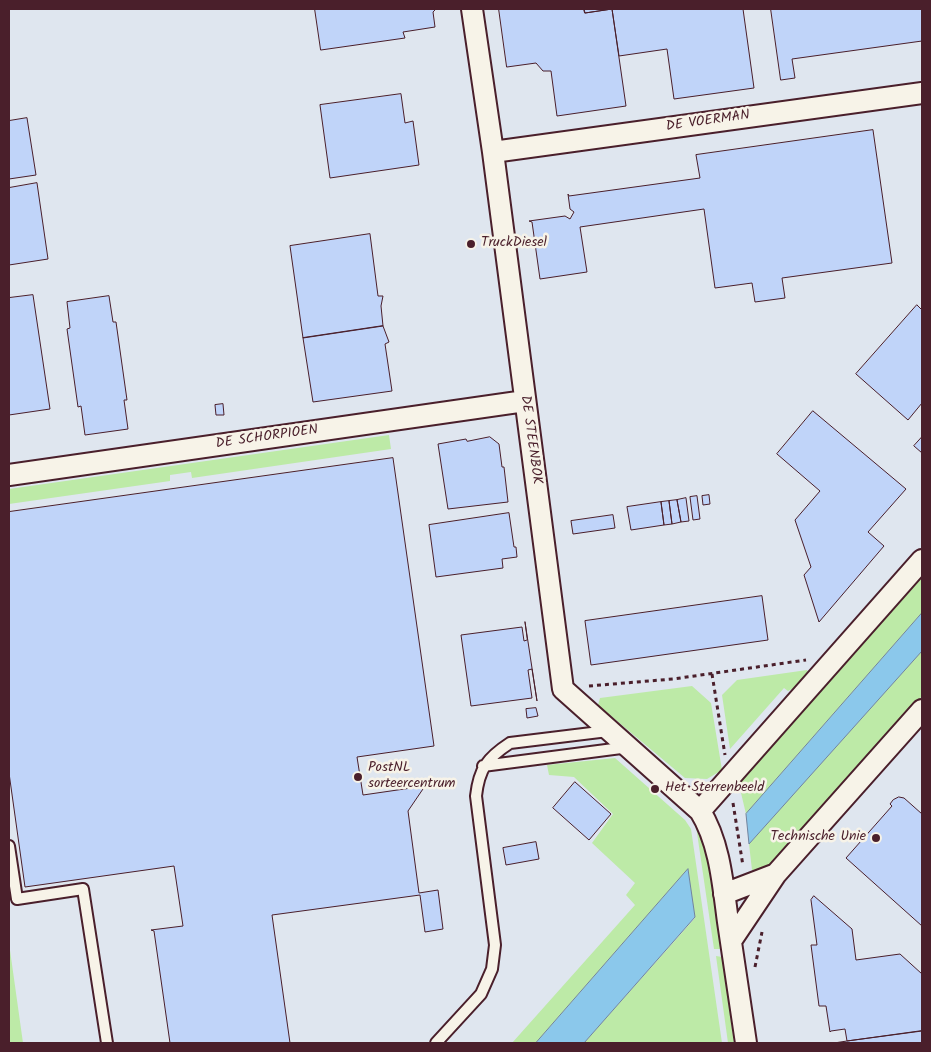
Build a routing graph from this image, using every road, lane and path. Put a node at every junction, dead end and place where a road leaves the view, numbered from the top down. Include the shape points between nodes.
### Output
1 (472, 9) edge
2 (922, 92) edge
3 (493, 152) junction
4 (525, 401) junction
5 (9, 475) edge
6 (922, 560) edge
7 (810, 658) dead end
8 (563, 689) junction
9 (922, 710) edge
10 (610, 730) junction
11 (630, 747) junction
12 (483, 766) junction
13 (700, 811) junction
14 (9, 846) edge
15 (776, 874) junction
16 (724, 894) junction
17 (763, 926) dead end
18 (731, 941) junction
19 (755, 970) dead end
20 (107, 1043) edge
21 (436, 1043) edge
22 (746, 1043) edge

1 - 3 street, DE STEENBOK
2 - 3 street, DE VOERMAN
3 - 4 street, DE STEENBOK
4 - 5 street, DE SCHORPIOEN
4 - 8 street, DE STEENBOK
6 - 13 street
7 - 8 path via 673,679
8 - 10 street
9 - 15 street
10 - 11 street
10 - 12 lane via 510,743
11 - 12 lane
11 - 13 street
12 - 21 lane via 476,796 495,945 492,970 481,994
13 - 16 street via 714,840
14 - 20 lane via 17,899 83,889
15 - 16 street
15 - 18 street
16 - 18 street
17 - 19 path
18 - 22 street

